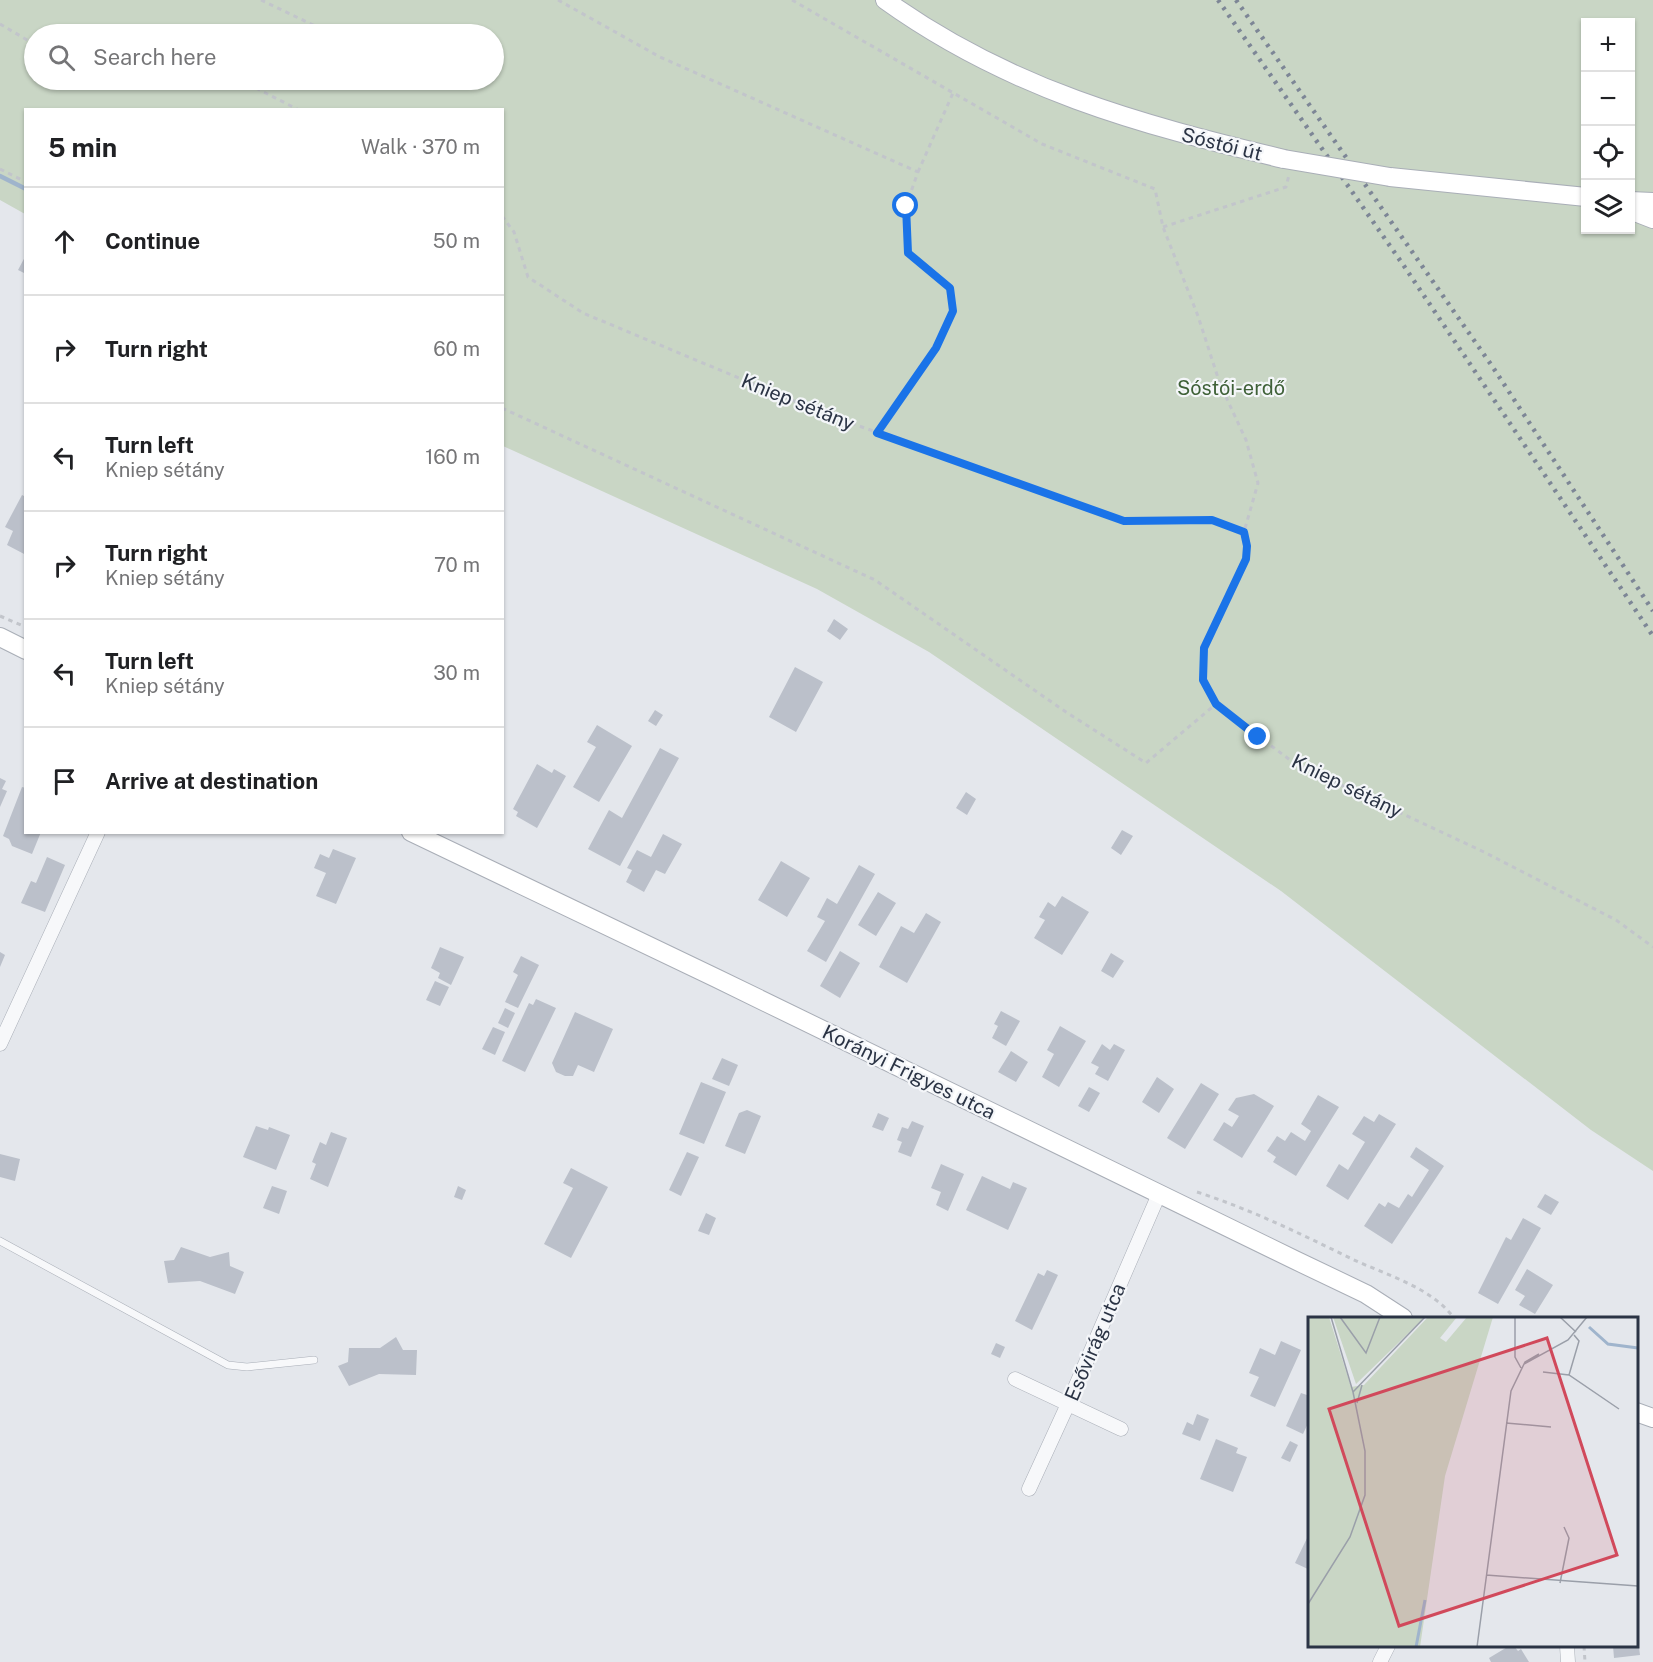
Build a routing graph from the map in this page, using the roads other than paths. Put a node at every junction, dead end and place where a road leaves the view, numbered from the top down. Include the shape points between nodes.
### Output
1 (885, 0) edge
2 (1581, 196) edge
3 (1635, 201) edge
4 (1653, 202) edge
5 (1635, 212) edge
6 (1653, 219) edge
7 (0, 637) edge
8 (24, 649) edge
9 (97, 834) edge
10 (415, 834) edge
11 (0, 1044) edge
12 (1159, 1194) junction
13 (0, 1241) edge
14 (1401, 1317) edge
15 (314, 1360) dead end
16 (1015, 1379) dead end
17 (1068, 1404) junction
18 (1121, 1429) dead end
19 (1029, 1489) dead end
20 (1388, 1647) edge
21 (1567, 1647) edge
22 (1380, 1662) edge
23 (1568, 1662) edge

1 - 2 street, Sóstói út, bridge via 976,57 1032,84 1152,126 1284,159 1390,177
3 - 4 street
5 - 6 street
7 - 8 street
9 - 11 street
10 - 12 street, Korányi Frigyes utca
12 - 14 street, Korányi Frigyes utca via 1366,1294
12 - 17 street, Esővirág utca
13 - 15 lane via 228,1365
16 - 17 street
17 - 18 street
17 - 19 street, Esővirág utca
20 - 22 street
21 - 23 street

